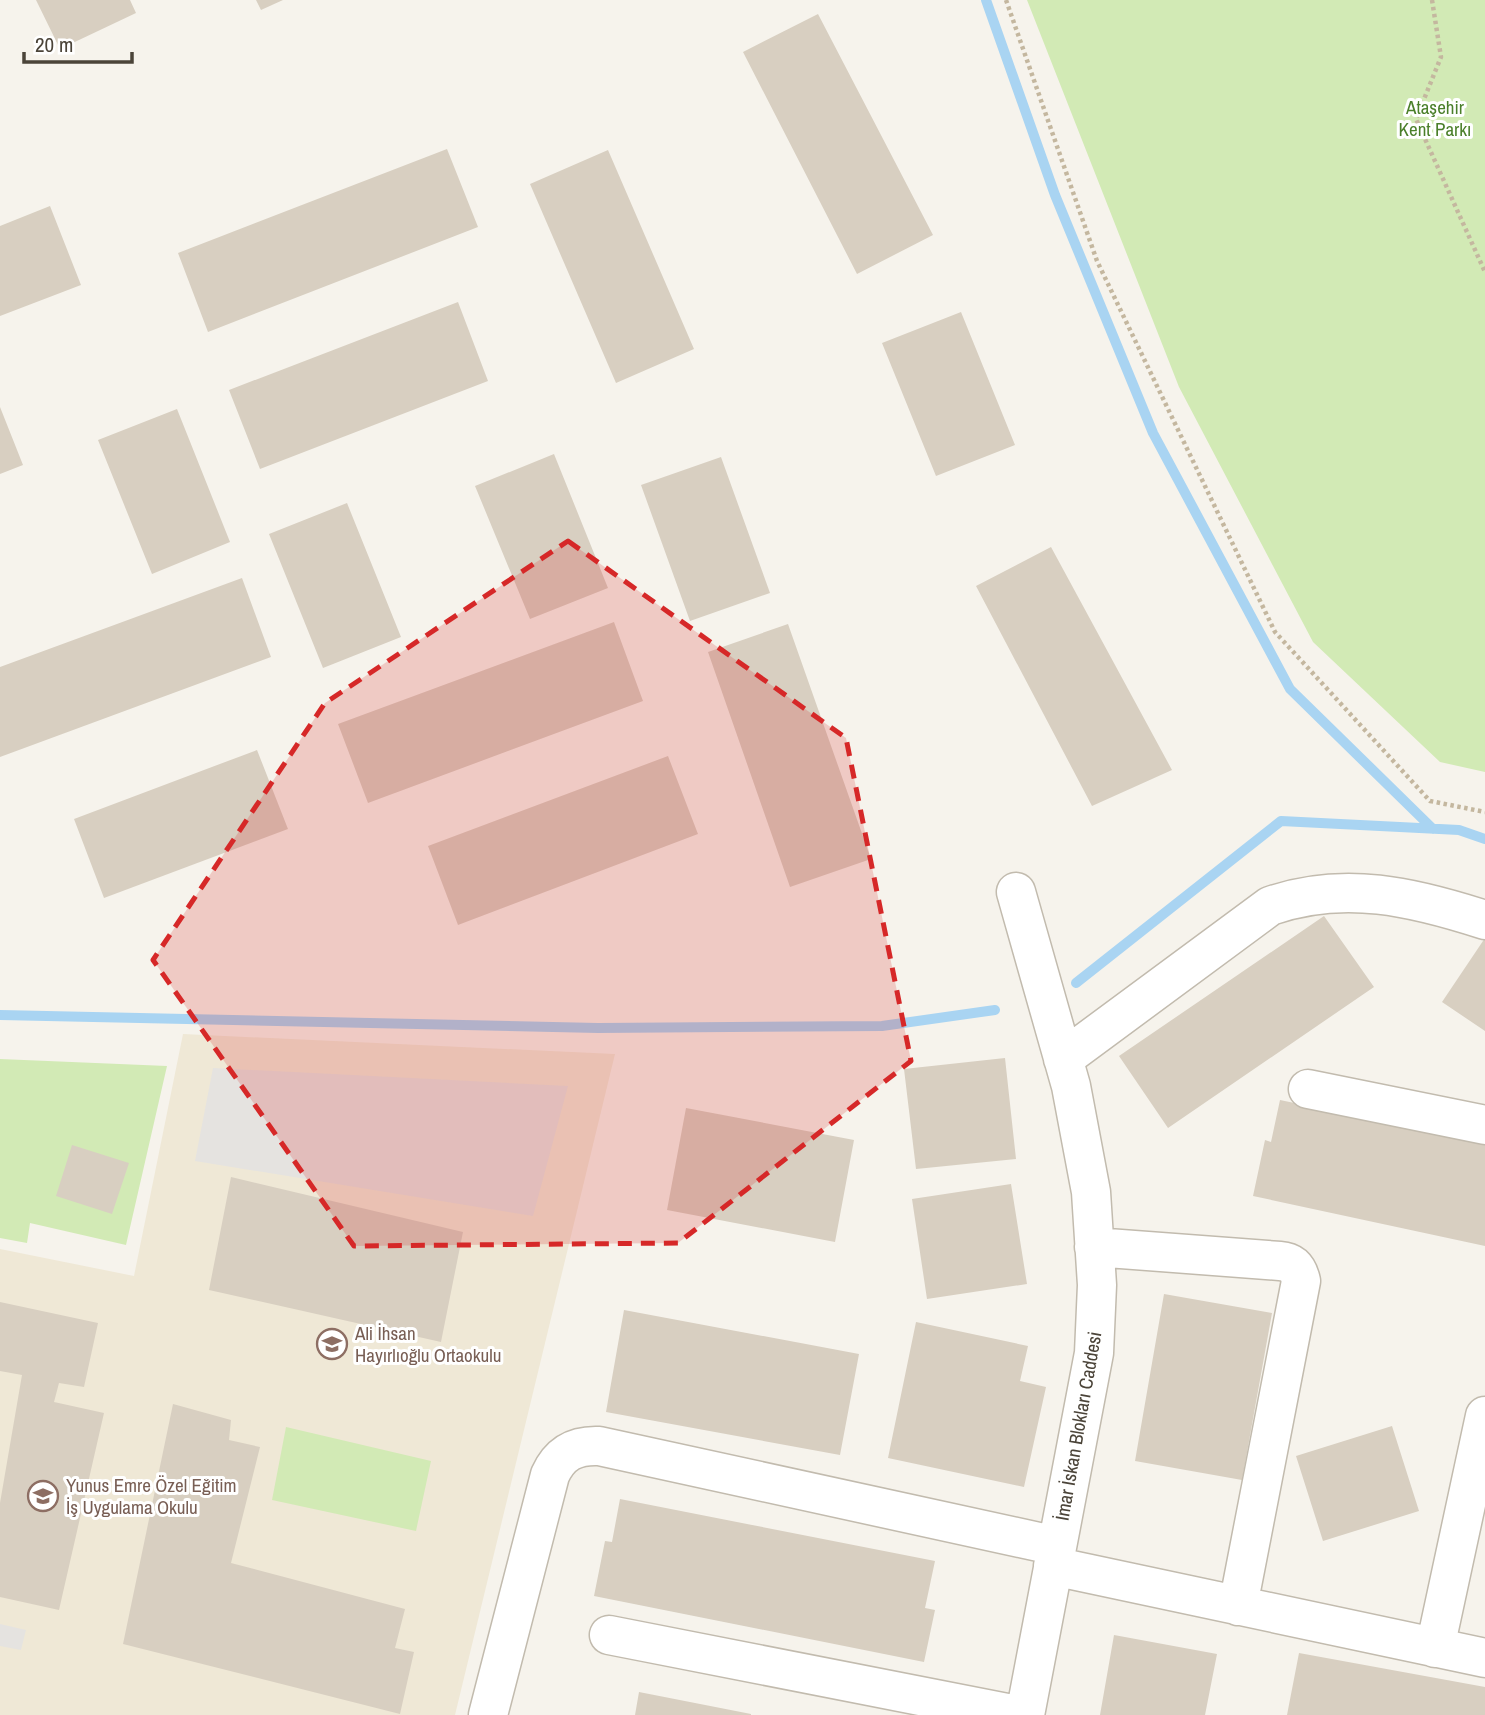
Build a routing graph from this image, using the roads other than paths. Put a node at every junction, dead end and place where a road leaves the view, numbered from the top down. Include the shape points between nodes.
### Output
1 (1016, 892) dead end
2 (1485, 920) edge
3 (1063, 1059) junction
4 (1308, 1089) dead end
5 (1485, 1125) edge
6 (1094, 1247) junction
7 (1485, 1416) edge
8 (1055, 1556) junction
9 (1238, 1606) junction
10 (609, 1635) dead end
11 (1435, 1648) junction
12 (1485, 1658) edge
13 (488, 1715) edge
14 (1017, 1715) edge
15 (1025, 1715) edge

1 - 3 street, İmar İskan Blokları Caddesi
2 - 3 street via 1372,892 1340,891 1289,899 1270,906
3 - 6 street, İmar İskan Blokları Caddesi via 1091,1192
4 - 5 street
6 - 8 street, İmar İskan Blokları Caddesi via 1094,1353
6 - 9 street via 1280,1261 1299,1271 1301,1281
7 - 11 street
8 - 9 street
8 - 13 street via 599,1446 574,1449 555,1464 550,1475
8 - 15 street, İmar İskan Blokları Caddesi
9 - 11 street
10 - 14 street
11 - 12 street

